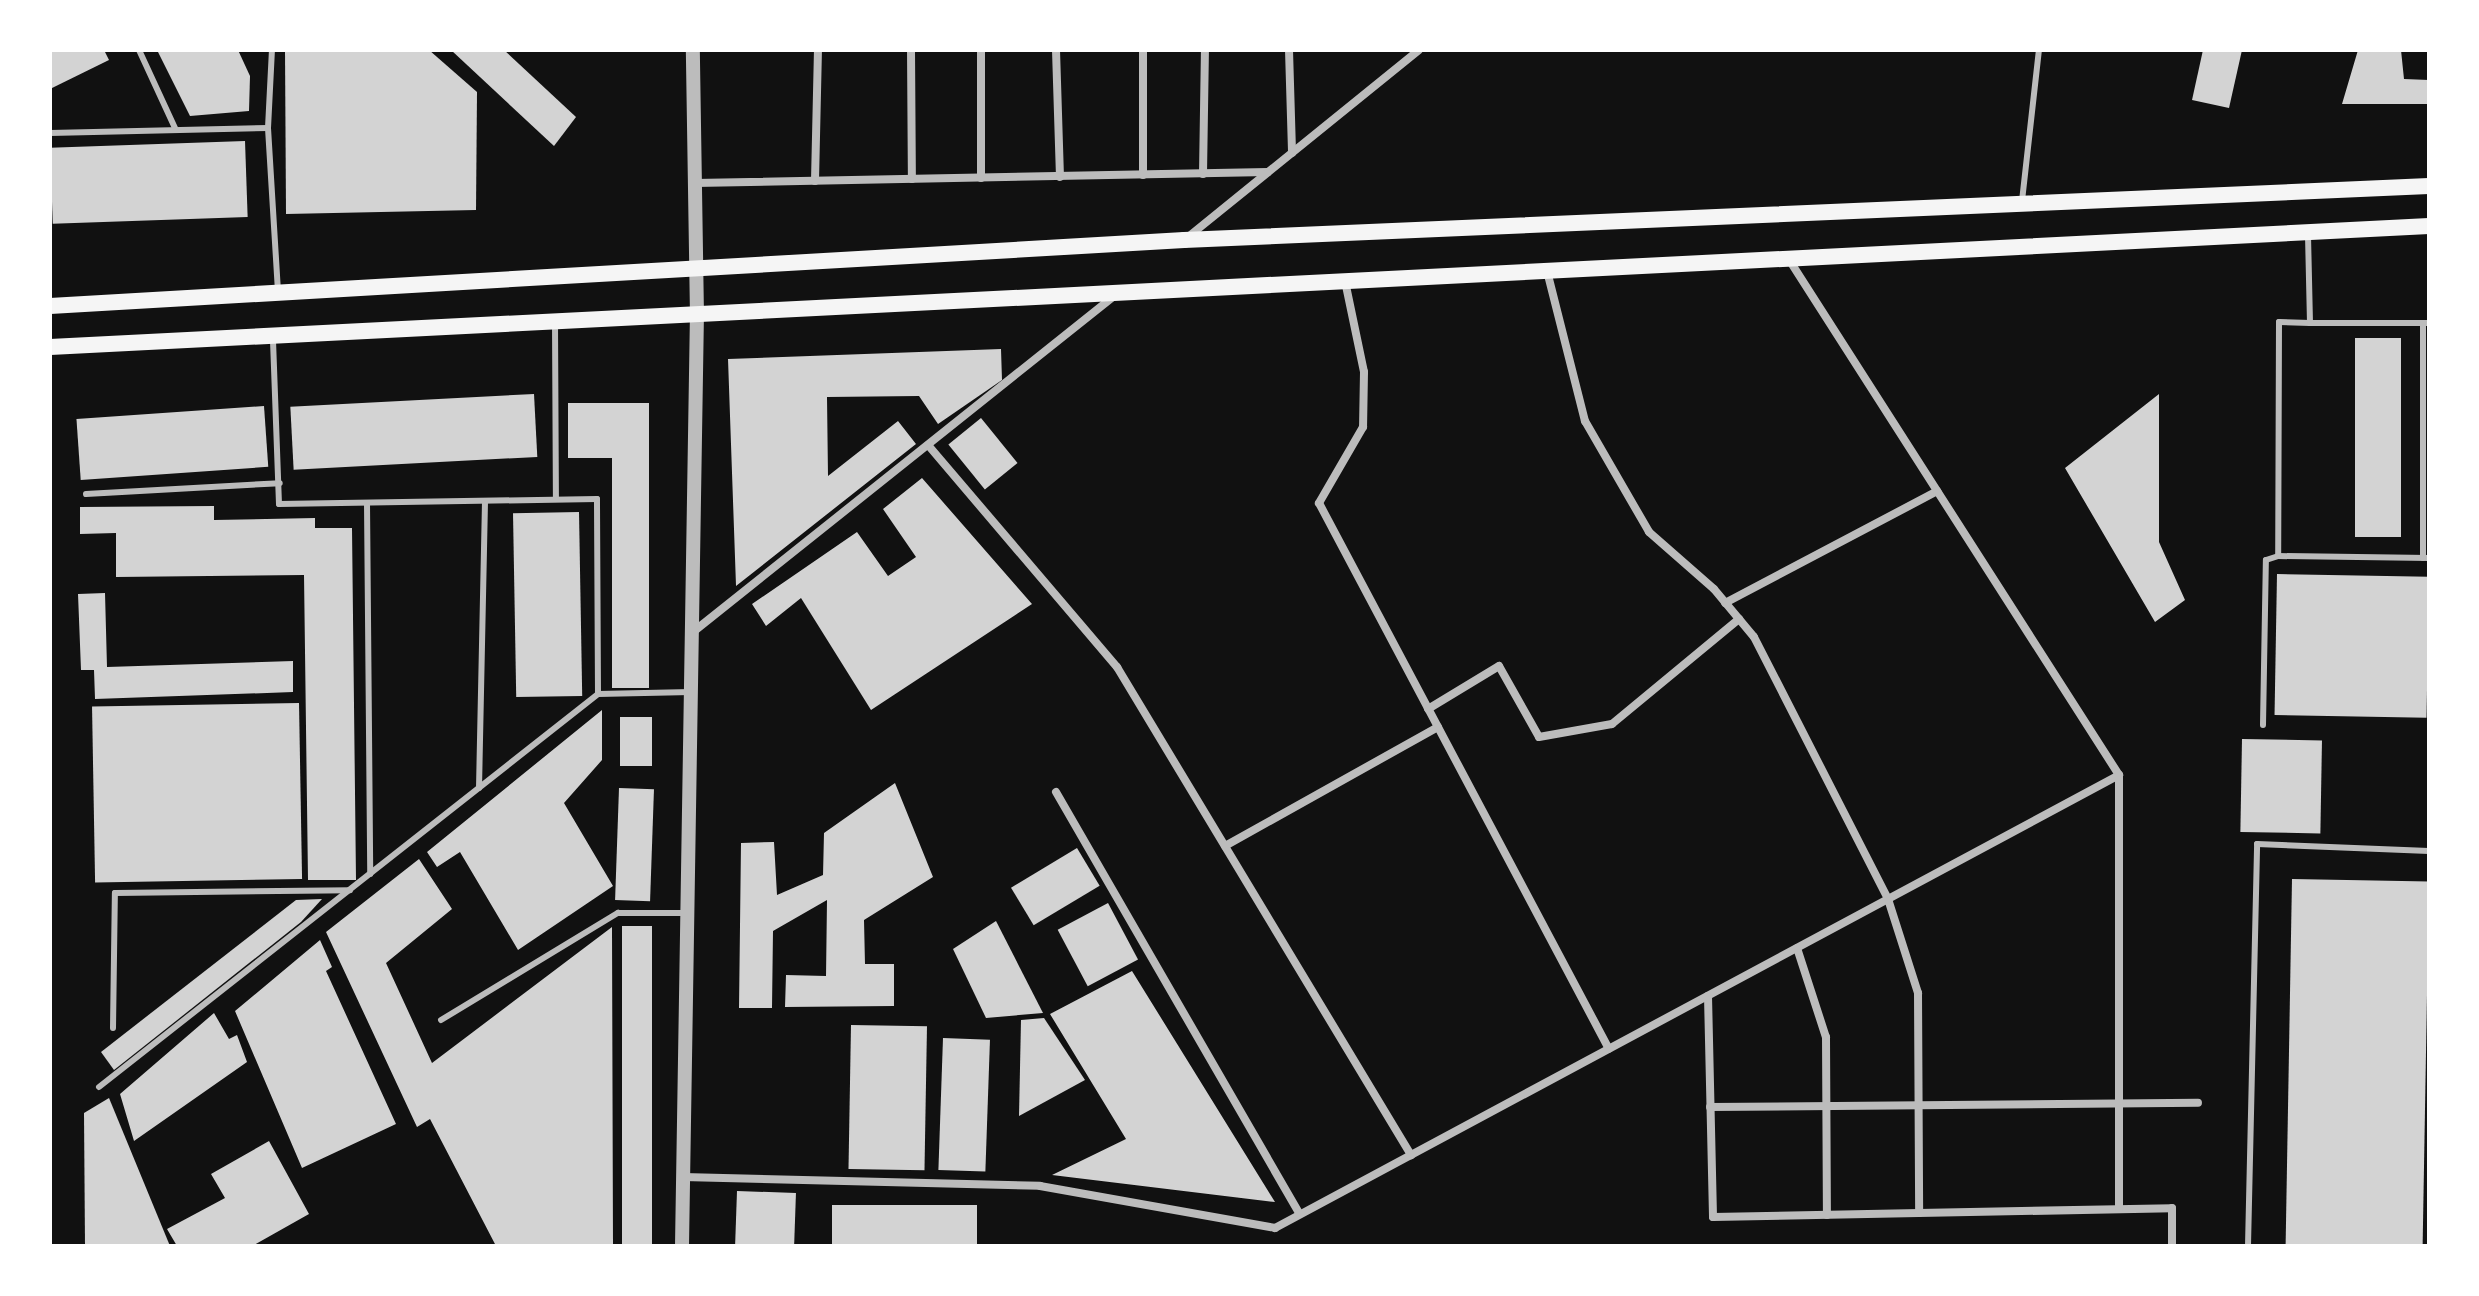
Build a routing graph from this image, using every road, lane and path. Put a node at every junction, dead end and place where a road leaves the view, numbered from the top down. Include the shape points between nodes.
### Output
1 (139, 50) edge
2 (272, 50) edge
3 (693, 50) edge
4 (818, 50) edge
5 (911, 50) edge
6 (981, 50) edge
7 (1056, 50) edge
8 (1143, 50) edge
9 (1205, 50) edge
10 (1289, 50) edge
11 (1419, 50) edge
12 (2039, 50) edge
13 (268, 128) junction
14 (176, 130) junction
15 (50, 133) edge
16 (1292, 153) junction
17 (1268, 172) junction
18 (1203, 174) junction
19 (1143, 175) junction
20 (1060, 177) junction
21 (981, 178) junction
22 (912, 179) junction
23 (815, 181) junction
24 (695, 183) junction
25 (2429, 186) edge
26 (2022, 203) junction
27 (2429, 226) edge
28 (2308, 231) junction
29 (1184, 240) junction
30 (1788, 258) junction
31 (696, 269) junction
32 (1547, 271) junction
33 (1345, 281) junction
34 (278, 293) junction
35 (1118, 293) junction
36 (50, 306) edge
37 (697, 316) junction
38 (555, 323) junction
39 (2310, 323) junction
40 (2426, 323) edge
41 (273, 337) junction
42 (50, 347) edge
43 (928, 445) junction
44 (280, 483) junction
45 (1937, 491) junction
46 (86, 494) dead end
47 (556, 499) junction
48 (485, 501) junction
49 (367, 503) junction
50 (2278, 556) junction
51 (2426, 558) edge
52 (1725, 603) junction
53 (1739, 619) junction
54 (692, 633) junction
55 (691, 692) junction
56 (598, 694) junction
57 (1428, 709) junction
58 (2263, 725) dead end
59 (1438, 727) junction
60 (2119, 775) junction
61 (479, 788) junction
62 (1056, 792) dead end
63 (1225, 846) junction
64 (2429, 851) edge
65 (370, 874) junction
66 (350, 890) junction
67 (1888, 899) junction
68 (687, 913) junction
69 (1797, 948) junction
70 (1708, 996) junction
71 (441, 1020) dead end
72 (113, 1028) dead end
73 (1609, 1049) junction
74 (99, 1087) dead end
75 (2198, 1103) dead end
76 (2120, 1104) junction
77 (1919, 1106) junction
78 (1710, 1107) junction
79 (1826, 1109) junction
80 (1411, 1155) junction
81 (683, 1177) junction
82 (2119, 1209) junction
83 (1919, 1213) junction
84 (1300, 1214) junction
85 (1827, 1215) junction
86 (682, 1246) edge
87 (2172, 1246) edge
88 (2248, 1246) edge

1 - 14 lane
2 - 13 lane
3 - 24 street
4 - 23 street
5 - 22 street
6 - 21 street
7 - 20 street
8 - 19 street
9 - 18 street
10 - 16 street
11 - 16 street
12 - 26 lane
13 - 14 lane
13 - 34 lane
14 - 15 lane
16 - 17 street
17 - 18 street
17 - 29 street
18 - 19 street
19 - 20 street
20 - 21 street
21 - 22 street
22 - 23 street
23 - 24 street
24 - 31 street
25 - 26 main road
26 - 29 main road
27 - 28 main road
28 - 30 main road
28 - 39 lane
29 - 31 main road
30 - 32 main road
30 - 45 street
31 - 34 main road
31 - 37 street
32 - 33 main road
32 - 52 street via 1585,421 1649,532
33 - 35 main road
33 - 57 street via 1364,372 1363,427 1319,503
34 - 36 main road
35 - 37 main road
35 - 43 street
37 - 38 main road
37 - 54 street
38 - 41 main road
38 - 47 lane
39 - 40 lane
39 - 50 lane via 2279,322
40 - 51 lane
41 - 42 main road
41 - 44 lane
43 - 54 street
43 - 63 street via 1117,667
44 - 46 lane
44 - 49 lane via 279,504
45 - 52 street
45 - 60 street
47 - 48 lane
47 - 56 lane via 597,499
48 - 49 lane
48 - 61 lane
49 - 65 lane
50 - 51 lane
50 - 58 lane via 2266,560
52 - 53 street
53 - 57 street via 1612,724 1539,737 1499,666
53 - 67 street
54 - 55 street
55 - 56 lane
55 - 68 street
56 - 61 lane
57 - 59 street
59 - 63 street
59 - 73 street
60 - 67 street
60 - 76 street
61 - 65 lane
62 - 84 street
63 - 80 street
64 - 88 lane via 2257,844
65 - 66 lane
66 - 72 lane via 115,893
66 - 74 lane
67 - 69 street
67 - 77 street via 1918,993
68 - 71 lane via 618,913
68 - 81 street
69 - 70 street
69 - 79 street via 1826,1037
70 - 73 street
70 - 78 street
73 - 80 street
75 - 76 street
76 - 77 street
76 - 82 street
77 - 79 street
77 - 83 street
78 - 79 street
78 - 85 street via 1713,1217
79 - 85 street
80 - 84 street
81 - 84 street via 1040,1186 1275,1228
81 - 86 street
82 - 83 street
82 - 87 street via 2172,1208
83 - 85 street

